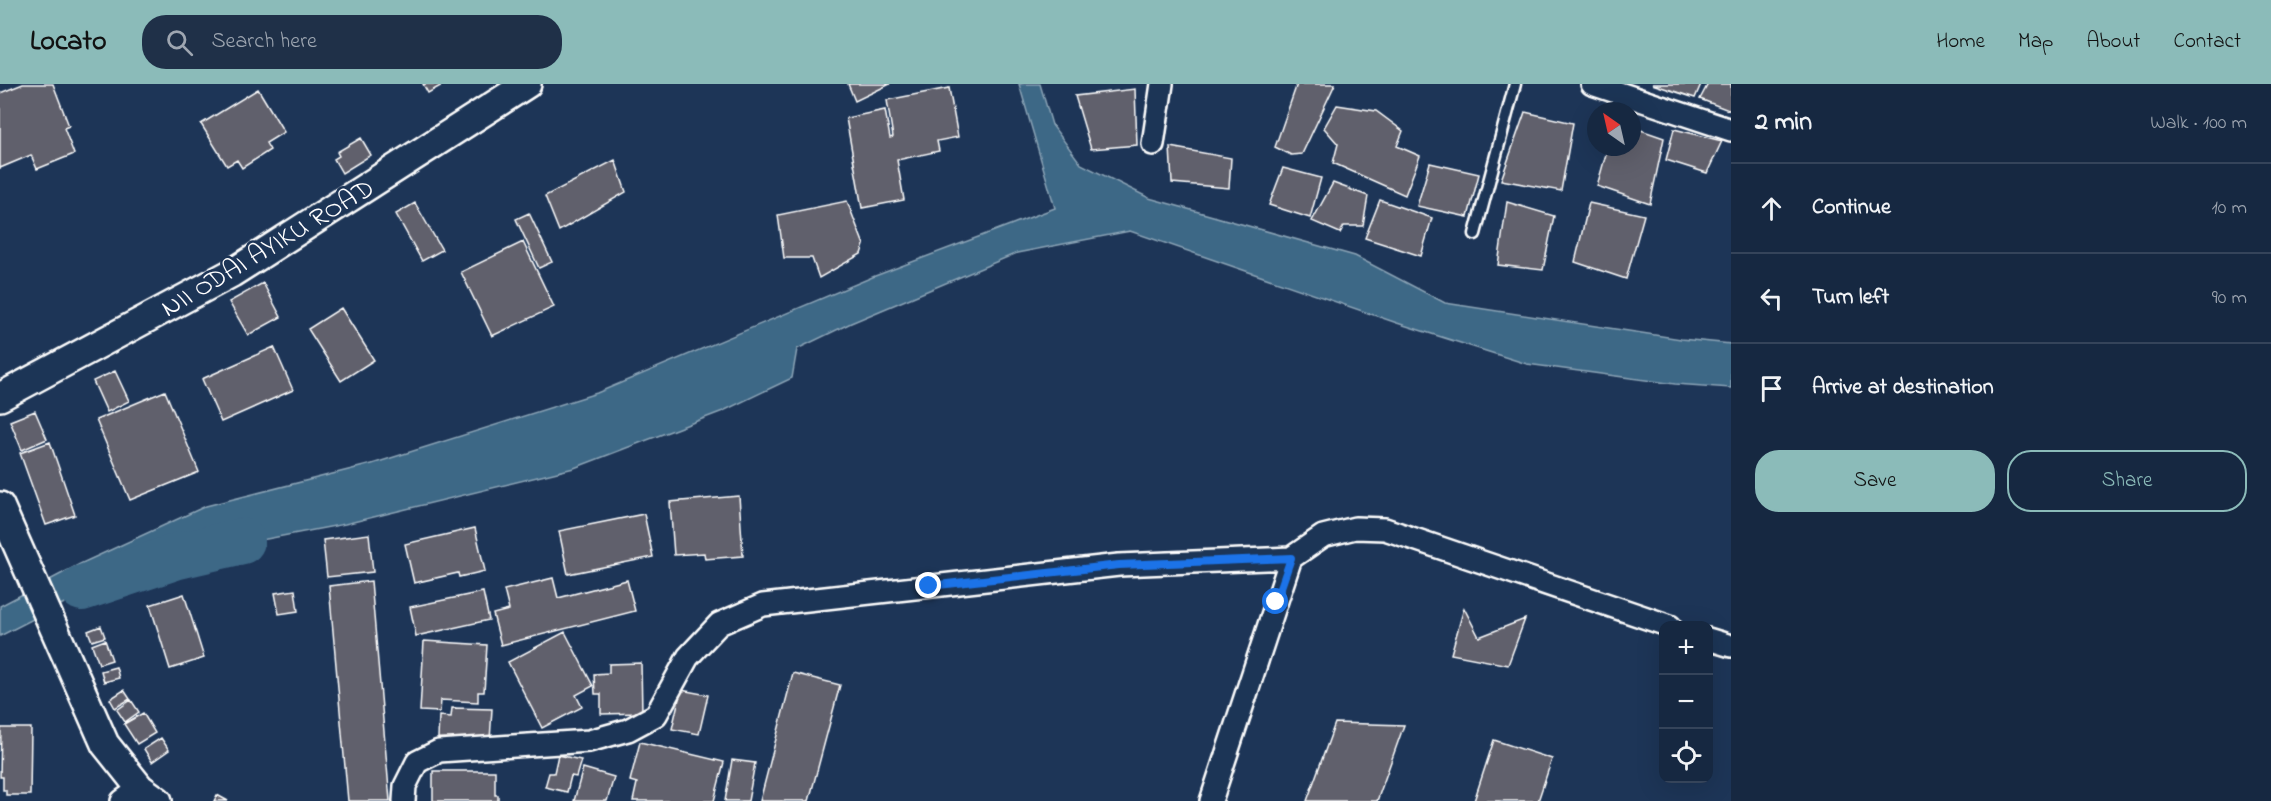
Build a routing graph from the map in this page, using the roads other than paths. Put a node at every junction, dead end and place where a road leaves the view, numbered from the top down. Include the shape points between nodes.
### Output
1 (527, 84) edge
2 (1162, 84) edge
3 (1515, 84) edge
4 (1592, 84) edge
5 (1731, 130) edge
6 (1153, 144) dead end
7 (1475, 234) dead end
8 (0, 397) edge
9 (0, 506) edge
10 (1291, 558) junction
11 (1659, 622) edge
12 (1713, 641) edge
13 (1731, 646) edge
14 (140, 797) edge
15 (404, 801) edge
16 (1211, 801) edge

1 - 8 street, NII ODAI AYIKU ROAD via 232,273
2 - 6 street
3 - 7 lane
4 - 5 street
9 - 14 street via 105,744
10 - 11 street via 1323,536 1355,528 1385,529
10 - 15 street via 1119,565 763,605 719,624 688,657 656,715 628,730 589,741 439,751 417,762 405,786
10 - 16 street
12 - 13 street

